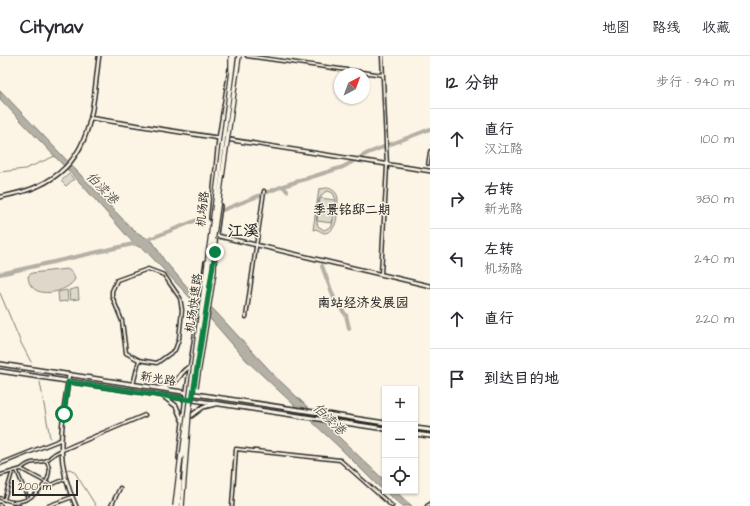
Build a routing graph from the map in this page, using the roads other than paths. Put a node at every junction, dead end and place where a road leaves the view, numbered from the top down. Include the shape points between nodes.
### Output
1 (99, 56) edge
2 (232, 56) edge
3 (240, 56) edge
4 (247, 56) edge
5 (382, 56) edge
6 (383, 75) junction
7 (90, 118) junction
8 (219, 139) junction
9 (228, 141) junction
10 (430, 152) edge
11 (428, 164) dead end
12 (387, 166) junction
13 (430, 171) edge
14 (264, 191) dead end
15 (0, 197) edge
16 (215, 230) junction
17 (210, 234) junction
18 (216, 236) junction
19 (255, 245) junction
20 (381, 274) junction
21 (430, 286) edge
22 (246, 317) dead end
23 (139, 360) junction
24 (0, 364) edge
25 (191, 366) junction
26 (0, 371) edge
27 (69, 374) junction
28 (68, 382) junction
29 (133, 385) junction
30 (196, 386) dead end
31 (159, 388) junction
32 (187, 393) junction
33 (193, 394) junction
34 (162, 396) junction
35 (215, 397) junction
36 (186, 400) junction
37 (192, 400) junction
38 (215, 404) junction
39 (145, 415) dead end
40 (190, 416) junction
41 (382, 423) edge
42 (182, 426) junction
43 (382, 428) edge
44 (418, 428) edge
45 (430, 430) edge
46 (418, 434) edge
47 (430, 436) edge
48 (60, 440) junction
49 (60, 451) junction
50 (46, 460) junction
51 (0, 464) edge
52 (21, 469) junction
53 (17, 471) junction
54 (12, 472) junction
55 (0, 475) edge
56 (65, 479) junction
57 (46, 482) junction
58 (120, 488) dead end
59 (72, 497) junction
60 (0, 498) edge
61 (28, 499) junction
62 (4, 500) junction
63 (430, 504) edge
64 (16, 505) edge
65 (48, 506) edge
66 (76, 506) edge
67 (111, 506) edge
68 (180, 506) edge
69 (232, 506) edge
70 (392, 506) edge
71 (427, 506) edge

1 - 7 street
2 - 8 main road, 机场路
2 - 68 highway, 机场快速路, bridge via 182,442
3 - 9 main road
3 - 16 highway, 机场快速路, bridge
4 - 6 street
5 - 6 street
6 - 12 street
7 - 8 street
7 - 15 street via 83,143 74,159 61,172 37,187
8 - 9 street
8 - 17 main road, 机场路
9 - 12 street
9 - 18 main road
10 - 11 street
12 - 13 street
12 - 20 street
14 - 19 street
16 - 30 highway, bridge via 214,272
16 - 68 highway, 机场快速路, bridge via 185,442
17 - 18 street
17 - 25 main road, 机场路, bridge
18 - 19 street
18 - 33 main road, bridge
19 - 20 street
19 - 22 street
20 - 21 street
23 - 23 street via 157,363 163,361 175,350 182,322 180,298 164,275 148,269 117,280 112,291 122,322 126,353
23 - 29 street
24 - 27 main road, 新光路
25 - 31 main road via 176,382
25 - 32 main road, 机场路
26 - 28 main road, 新光路
27 - 28 street
27 - 29 main road, 新光路
28 - 34 main road, 新光路
28 - 48 street
29 - 31 main road, 新光路
31 - 32 main road, 新光路
32 - 33 main road, 新光路
32 - 36 main road, 机场路
33 - 35 main road, 新光路
33 - 37 main road
34 - 36 main road, 新光路
34 - 42 main road via 176,406
35 - 38 main road via 212,400
35 - 41 main road, 新光路
36 - 37 main road, 新光路
36 - 42 main road, 机场路
37 - 38 main road, 新光路
37 - 40 main road
38 - 40 main road via 204,407
38 - 43 main road, 新光路
39 - 49 street
40 - 68 main road
42 - 68 main road, 机场路
44 - 45 main road
46 - 47 main road
48 - 49 street
48 - 51 street
49 - 50 street
49 - 56 street
50 - 52 street via 29,462
50 - 57 street via 49,470
52 - 53 street
52 - 57 street
53 - 54 street
53 - 61 street
54 - 55 street
54 - 62 street
56 - 57 street via 51,485
56 - 59 street
57 - 61 street
58 - 67 street
59 - 65 street
59 - 66 street
60 - 62 street
61 - 64 street
62 - 64 street
63 - 71 street
69 - 70 street via 236,449 340,460

